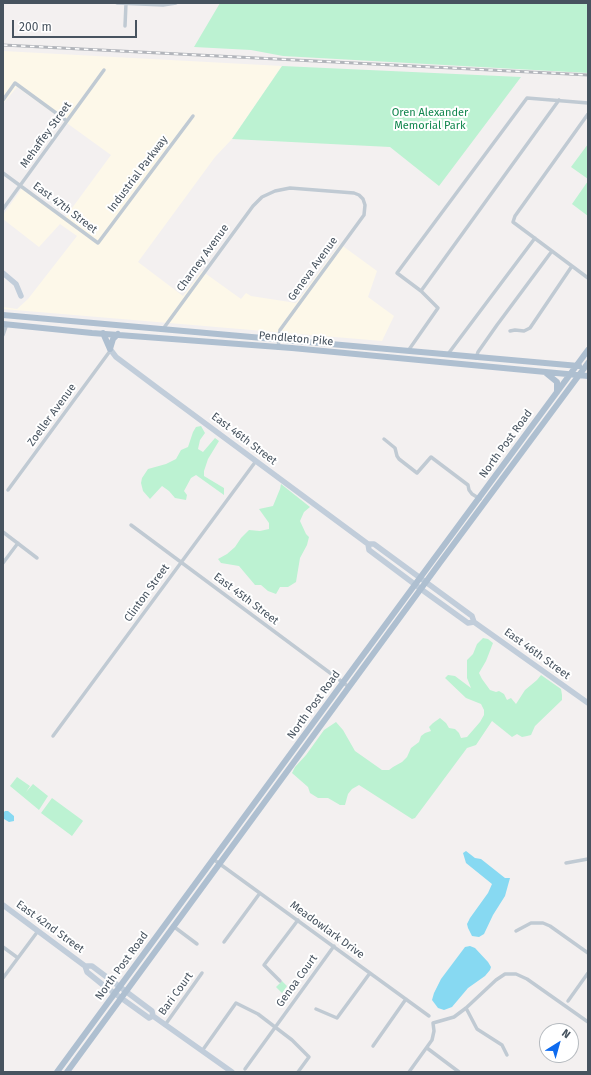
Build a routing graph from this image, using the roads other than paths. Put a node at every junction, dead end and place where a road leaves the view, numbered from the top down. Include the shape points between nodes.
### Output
1 (117, 3) edge
2 (126, 3) edge
3 (176, 3) edge
4 (125, 26) dead end
5 (104, 70) dead end
6 (3, 100) edge
7 (559, 100) junction
8 (588, 103) edge
9 (588, 114) edge
10 (193, 116) dead end
11 (67, 120) junction
12 (3, 173) edge
13 (20, 186) junction
14 (364, 202) joint
15 (3, 210) edge
16 (535, 238) junction
17 (98, 243) joint
18 (552, 251) junction
19 (572, 266) junction
20 (3, 273) edge
21 (588, 278) edge
22 (421, 291) junction
23 (21, 296) dead end
24 (3, 315) edge
25 (5, 324) edge
26 (162, 330) junction
27 (510, 331) dead end
28 (103, 333) junction
29 (118, 334) junction
30 (3, 335) edge
31 (279, 339) junction
32 (278, 348) junction
33 (110, 350) junction
34 (588, 350) edge
35 (408, 351) junction
36 (448, 355) junction
37 (476, 358) junction
38 (576, 366) junction
39 (587, 366) edge
40 (545, 372) junction
41 (570, 374) junction
42 (579, 375) junction
43 (588, 376) edge
44 (557, 392) junction
45 (384, 439) dead end
46 (256, 461) junction
47 (8, 490) dead end
48 (478, 498) junction
49 (485, 502) junction
50 (131, 525) dead end
51 (3, 532) edge
52 (18, 543) junction
53 (368, 544) junction
54 (37, 558) dead end
55 (181, 561) junction
56 (3, 562) edge
57 (420, 578) junction
58 (426, 582) junction
59 (415, 584) junction
60 (421, 589) junction
61 (474, 622) junction
62 (343, 682) junction
63 (349, 687) junction
64 (588, 703) edge
65 (53, 736) dead end
66 (213, 859) junction
67 (588, 859) edge
68 (566, 863) dead end
69 (220, 864) junction
70 (260, 893) junction
71 (3, 905) edge
72 (298, 920) junction
73 (173, 926) junction
74 (38, 931) junction
75 (516, 931) dead end
76 (224, 942) dead end
77 (197, 944) dead end
78 (334, 946) junction
79 (3, 947) edge
80 (588, 953) edge
81 (18, 958) junction
82 (85, 966) junction
83 (202, 973) dead end
84 (370, 973) junction
85 (588, 973) edge
86 (3, 978) edge
87 (280, 981) dead end
88 (119, 987) junction
89 (126, 991) junction
90 (114, 993) junction
91 (121, 998) junction
92 (406, 999) junction
93 (568, 1001) dead end
94 (466, 1008) junction
95 (316, 1009) dead end
96 (153, 1016) junction
97 (430, 1016) dead end
98 (588, 1022) edge
99 (165, 1025) junction
100 (276, 1027) junction
101 (373, 1046) dead end
102 (426, 1048) junction
103 (202, 1051) junction
104 (507, 1055) dead end
105 (245, 1069) dead end
106 (57, 1072) edge
107 (67, 1072) edge
108 (232, 1072) edge
109 (298, 1072) edge
110 (409, 1072) edge
111 (459, 1072) edge

1 - 2 street
2 - 3 street
2 - 4 street
5 - 11 street, Mehaffey Street
6 - 11 street via 15,83
7 - 8 street
7 - 22 street
7 - 22 street via 527,98 397,273
9 - 16 street via 513,222
10 - 17 street, Industrial Parkway
11 - 13 street, Mehaffey Street
12 - 13 street, East 47th Street
13 - 15 street, Mehaffey Street
13 - 17 street, East 47th Street
14 - 26 street, Charney Avenue via 360,195 354,193 292,188 275,191 260,199 252,206
14 - 31 street, Geneva Avenue via 363,216 280,330
16 - 18 street
16 - 36 street
18 - 19 street
18 - 37 street
19 - 21 street
19 - 27 street via 530,328
20 - 23 street via 16,284
22 - 35 street via 438,308
24 - 26 main road, Pendleton Pike
25 - 28 main road, Pendleton Pike
25 - 30 street
26 - 31 main road, Pendleton Pike
28 - 29 main road, Pendleton Pike
28 - 33 main road
29 - 32 main road, Pendleton Pike
29 - 33 main road via 113,339
31 - 32 street, Geneva Avenue
31 - 35 main road, Pendleton Pike
32 - 40 main road, Pendleton Pike
33 - 46 street, East 46th Street
33 - 47 street, Zoeller Avenue
34 - 38 main road, North Post Road
35 - 36 main road, Pendleton Pike
36 - 37 main road, Pendleton Pike
37 - 38 main road, Pendleton Pike
38 - 39 main road, Pendleton Pike
38 - 41 main road, North Post Road
39 - 42 main road, North Post Road
40 - 41 main road, Pendleton Pike
40 - 44 main road via 557,382
41 - 42 main road, Pendleton Pike
41 - 44 main road, North Post Road
42 - 43 main road, Pendleton Pike
42 - 49 main road, North Post Road
44 - 48 main road, North Post Road
45 - 48 street via 395,448 399,459 417,473 431,457 468,485 469,490
46 - 53 street, East 46th Street
46 - 55 street, Clinton Street
48 - 49 street
48 - 57 main road, North Post Road
49 - 58 main road, North Post Road
50 - 55 street, East 45th Street
51 - 52 street
52 - 54 street
52 - 56 street
53 - 57 street, East 46th Street via 374,544
53 - 59 street, East 46th Street via 369,550
55 - 62 street, East 45th Street
55 - 65 street, Clinton Street
57 - 58 street, East 46th Street
57 - 59 main road, North Post Road
58 - 60 main road, North Post Road
58 - 61 street, East 46th Street via 472,616
59 - 60 street, East 46th Street
59 - 62 main road, North Post Road
60 - 61 street, East 46th Street via 468,623
60 - 63 main road, North Post Road
61 - 64 street, East 46th Street
62 - 63 street, East 45th Street
62 - 66 main road, North Post Road
63 - 69 main road, North Post Road
66 - 69 street, Meadowlark Drive
66 - 88 main road, North Post Road
67 - 68 street
69 - 70 street, Meadowlark Drive
69 - 73 main road, North Post Road
70 - 72 street, Meadowlark Drive
70 - 76 street
71 - 74 street, East 42nd Street
72 - 78 street, Meadowlark Drive
72 - 87 street via 264,965
73 - 77 street
73 - 89 main road, North Post Road
74 - 81 street
74 - 82 street, East 42nd Street
75 - 80 street via 531,923 543,923
78 - 84 street, Meadowlark Drive
78 - 100 street, Genoa Court
79 - 81 street
81 - 86 street
82 - 88 street, East 42nd Street via 92,966
82 - 90 street, East 42nd Street via 87,972
83 - 99 street, Bari Court
84 - 92 street, Meadowlark Drive
84 - 95 street via 337,1018
85 - 93 street
88 - 89 street, East 42nd Street
88 - 90 main road, North Post Road
89 - 91 main road, North Post Road
89 - 96 street, East 42nd Street via 152,1011
90 - 91 street, East 42nd Street
90 - 106 main road, North Post Road
91 - 96 street, East 42nd Street via 149,1018
91 - 107 main road, North Post Road
92 - 97 street, Meadowlark Drive
92 - 101 street
94 - 98 street via 496,980 508,973 527,979
94 - 102 street via 454,1017 433,1023 433,1037
94 - 104 street via 477,1029 502,1045
96 - 99 street, East 42nd Street
99 - 103 street, East 42nd Street
100 - 103 street via 236,1003
100 - 105 street, Genoa Court
100 - 109 street via 309,1057
102 - 110 street
102 - 111 street
103 - 108 street, East 42nd Street

